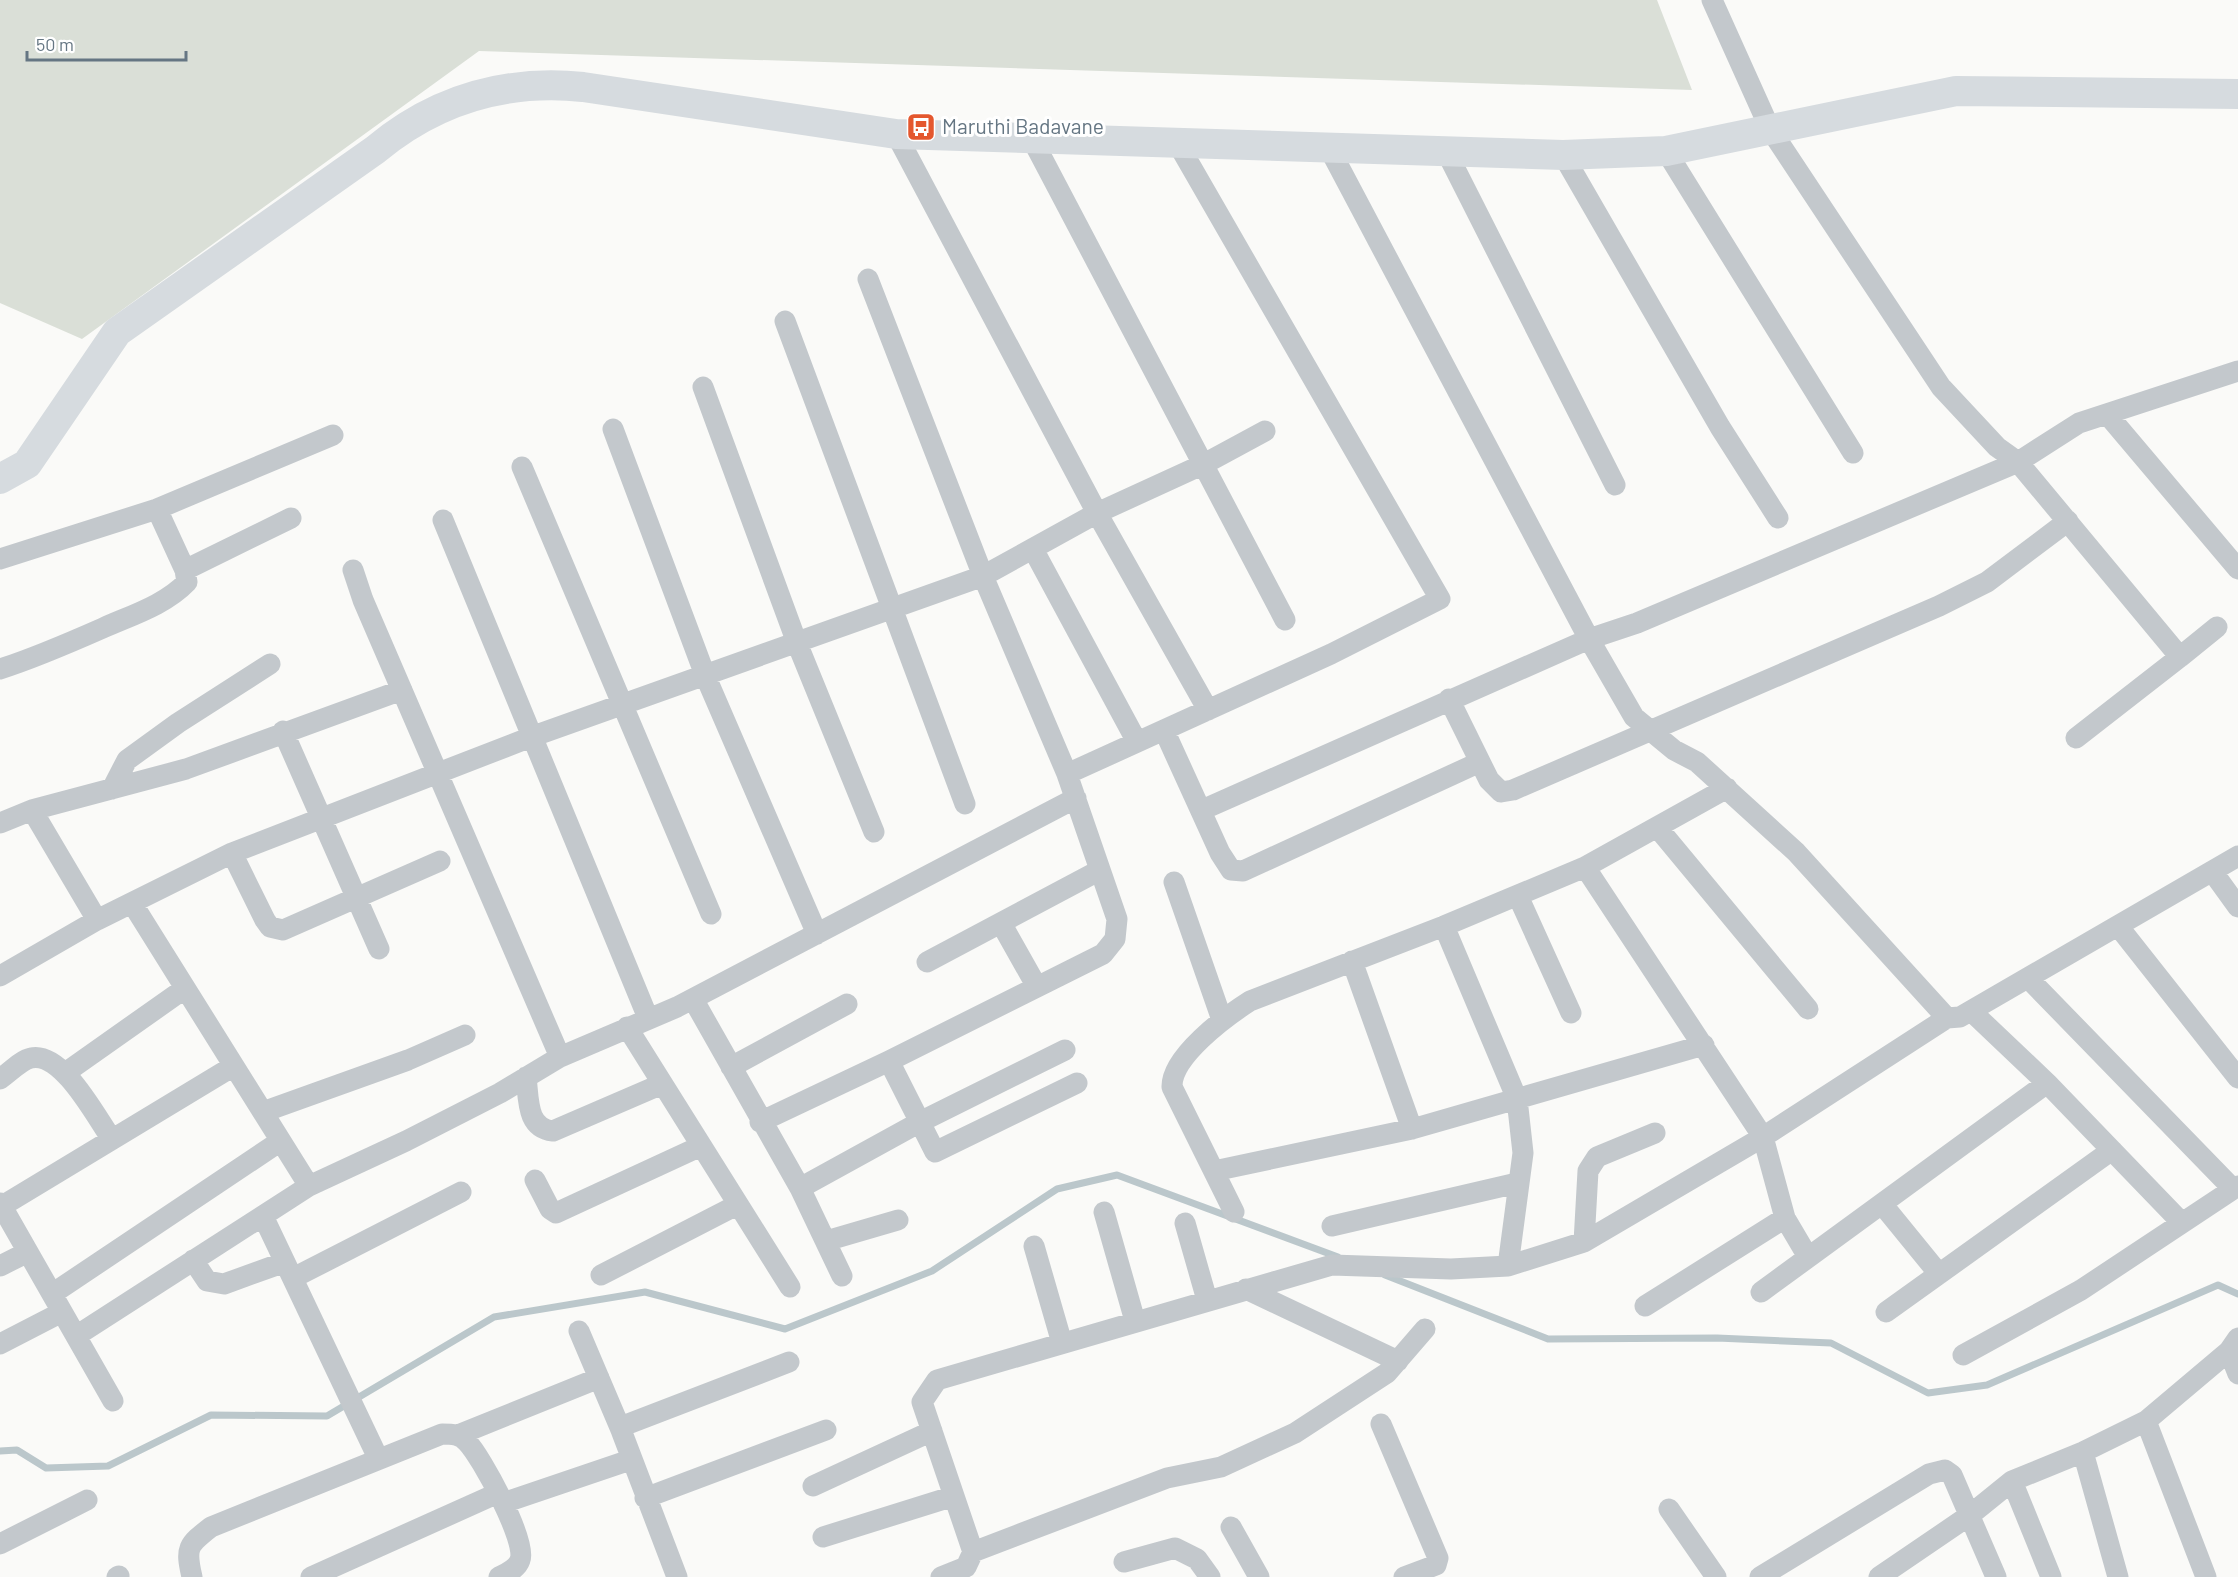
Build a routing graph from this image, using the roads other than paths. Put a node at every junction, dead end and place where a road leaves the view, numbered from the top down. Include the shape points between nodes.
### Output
1 (1712, 0) edge
2 (2238, 94) edge
3 (1770, 129) junction
4 (896, 134) junction
5 (1032, 139) junction
6 (1178, 144) junction
7 (1329, 148) junction
8 (1446, 151) junction
9 (1666, 151) junction
10 (1563, 155) junction
11 (868, 279) dead end
12 (784, 321) dead end
13 (2238, 371) edge
14 (703, 387) dead end
15 (2107, 414) junction
16 (613, 429) dead end
17 (1265, 431) dead end
18 (333, 435) dead end
19 (1853, 453) dead end
20 (2018, 462) junction
21 (1204, 464) junction
22 (522, 467) dead end
23 (0, 479) edge
24 (1615, 485) dead end
25 (157, 509) junction
26 (1097, 513) junction
27 (291, 518) dead end
28 (1778, 518) dead end
29 (443, 520) dead end
30 (2068, 521) junction
31 (1033, 549) junction
32 (0, 558) edge
33 (2238, 568) edge
34 (185, 570) junction
35 (353, 570) dead end
36 (982, 576) junction
37 (891, 609) junction
38 (1285, 620) dead end
39 (2217, 627) dead end
40 (1589, 639) junction
41 (796, 643) junction
42 (2180, 657) junction
43 (270, 664) dead end
44 (0, 669) edge
45 (705, 675) junction
46 (402, 690) junction
47 (1449, 699) junction
48 (621, 706) junction
49 (1208, 710) junction
50 (1164, 730) junction
51 (1647, 730) junction
52 (283, 731) junction
53 (531, 737) junction
54 (2076, 738) dead end
55 (1137, 742) junction
56 (1480, 762) junction
57 (438, 774) junction
58 (1067, 774) junction
59 (1727, 788) junction
60 (112, 789) junction
61 (1076, 798) junction
62 (965, 804) dead end
63 (32, 810) junction
64 (1202, 810) junction
65 (320, 819) junction
66 (0, 823) edge
67 (1657, 827) junction
68 (874, 832) dead end
69 (232, 853) junction
70 (2238, 856) edge
71 (440, 861) dead end
72 (1585, 867) junction
73 (1100, 870) junction
74 (2212, 871) junction
75 (1174, 882) dead end
76 (1518, 896) junction
77 (356, 898) junction
78 (132, 903) junction
79 (2238, 907) edge
80 (711, 914) dead end
81 (97, 920) junction
82 (1001, 923) junction
83 (1444, 926) junction
84 (2118, 926) junction
85 (817, 934) junction
86 (379, 949) dead end
87 (1352, 961) junction
88 (927, 962) dead end
89 (0, 976) edge
90 (2028, 978) junction
91 (1037, 987) junction
92 (183, 989) junction
93 (693, 999) junction
94 (847, 1004) dead end
95 (1808, 1009) dead end
96 (1971, 1011) junction
97 (1571, 1013) dead end
98 (648, 1018) junction
99 (1947, 1018) junction
100 (1222, 1020) junction
101 (627, 1027) junction
102 (465, 1035) dead end
103 (1704, 1045) junction
104 (1065, 1050) dead end
105 (560, 1057) junction
106 (889, 1061) junction
107 (731, 1066) junction
108 (232, 1067) junction
109 (65, 1073) junction
110 (526, 1077) junction
111 (2238, 1078) edge
112 (0, 1079) edge
113 (1077, 1083) dead end
114 (2047, 1083) junction
115 (662, 1084) junction
116 (1517, 1099) junction
117 (263, 1112) junction
118 (760, 1122) junction
119 (920, 1122) junction
120 (1412, 1129) junction
121 (1655, 1133) dead end
122 (1763, 1137) junction
123 (111, 1138) junction
124 (279, 1142) junction
125 (701, 1146) junction
126 (2112, 1150) junction
127 (1214, 1171) junction
128 (535, 1180) dead end
129 (1517, 1183) junction
130 (309, 1186) junction
131 (800, 1188) junction
132 (2236, 1188) edge
133 (461, 1192) dead end
134 (1, 1204) edge
135 (1882, 1204) junction
136 (737, 1205) junction
137 (1104, 1212) dead end
138 (1233, 1212) dead end
139 (264, 1216) junction
140 (1785, 1218) junction
141 (898, 1220) dead end
142 (1185, 1223) dead end
143 (2182, 1223) junction
144 (1332, 1226) dead end
145 (826, 1241) junction
146 (1584, 1242) junction
147 (1034, 1246) dead end
148 (28, 1252) junction
149 (1808, 1257) junction
150 (193, 1260) junction
151 (0, 1266) edge
152 (1508, 1266) junction
153 (289, 1270) junction
154 (1939, 1274) junction
155 (601, 1275) dead end
156 (842, 1276) dead end
157 (790, 1287) dead end
158 (1245, 1289) junction
159 (1761, 1292) dead end
160 (1208, 1300) junction
161 (57, 1303) junction
162 (1645, 1306) dead end
163 (1886, 1312) dead end
164 (1135, 1321) junction
165 (1425, 1329) dead end
166 (579, 1331) dead end
167 (76, 1336) junction
168 (1062, 1342) junction
169 (0, 1344) edge
170 (2233, 1345) edge
171 (1963, 1355) dead end
172 (1398, 1361) junction
173 (789, 1362) dead end
174 (2238, 1374) edge
175 (599, 1378) junction
176 (112, 1401) dead end
177 (2146, 1421) junction
178 (1381, 1425) dead end
179 (621, 1430) junction
180 (826, 1430) dead end
181 (932, 1431) junction
182 (458, 1435) junction
183 (2083, 1452) junction
184 (378, 1458) junction
185 (630, 1460) junction
186 (2012, 1481) junction
187 (813, 1486) dead end
188 (954, 1496) junction
189 (501, 1498) junction
190 (645, 1498) junction
191 (87, 1500) dead end
192 (1669, 1509) dead end
193 (1970, 1515) junction
194 (1231, 1527) dead end
195 (824, 1537) dead end
196 (0, 1544) edge
197 (973, 1552) junction
198 (1124, 1562) dead end
199 (1892, 1574) edge
200 (192, 1577) edge
201 (312, 1577) edge
202 (499, 1577) edge
203 (677, 1577) edge
204 (941, 1577) edge
205 (1210, 1577) edge
206 (1259, 1577) edge
207 (1404, 1577) edge
208 (1716, 1577) edge
209 (1760, 1577) edge
210 (1996, 1577) edge
211 (2051, 1577) edge
212 (2118, 1577) edge
213 (2206, 1577) edge

1 - 3 street
2 - 3 street via 1956,91
3 - 9 street
3 - 20 street via 1941,387 1997,447
4 - 5 street
4 - 23 street via 558,84 510,87 463,98 399,130 117,332 27,464
4 - 26 street
5 - 6 street
5 - 21 street
6 - 7 street
6 - 49 street via 1440,598 1331,654
7 - 8 street
7 - 40 street
8 - 10 street
8 - 24 street
9 - 10 street
9 - 19 street
10 - 28 street via 1720,427
11 - 36 street
12 - 37 street
13 - 15 street
14 - 41 street
15 - 20 street via 2079,423
15 - 33 street
16 - 45 street
17 - 21 street
18 - 25 street
20 - 30 street
20 - 40 street via 1637,623
21 - 26 street
21 - 38 street
22 - 48 street
25 - 32 street
25 - 34 street
26 - 31 street
26 - 49 street
27 - 34 street
29 - 53 street
30 - 42 street
30 - 51 street via 1986,582 1939,606
31 - 36 street
31 - 55 street
34 - 44 street via 187,582 163,601
35 - 46 street
36 - 37 street
36 - 58 street
37 - 41 street
37 - 62 street
39 - 42 street
40 - 47 street
40 - 51 street via 1634,717
41 - 45 street
41 - 68 street
42 - 54 street
43 - 60 street via 128,760
45 - 48 street
45 - 85 street
46 - 52 street
46 - 57 street
47 - 56 street
47 - 64 street
48 - 53 street
48 - 80 street
49 - 50 street
50 - 55 street
50 - 64 street
51 - 56 street via 1513,790 1501,792
51 - 59 street via 1697,762
52 - 60 street via 186,769
52 - 65 street
53 - 57 street
53 - 98 street
55 - 58 street
56 - 64 street via 1243,871 1231,870 1220,854
57 - 65 street
57 - 105 street
58 - 61 street
59 - 67 street
59 - 99 street via 1796,852
60 - 63 street
61 - 73 street
61 - 85 street
63 - 66 street
63 - 81 street
65 - 69 street
65 - 77 street
67 - 72 street
67 - 95 street
69 - 77 street via 270,927 283,930
69 - 78 street
70 - 74 street
71 - 77 street
72 - 76 street
72 - 103 street
73 - 82 street
73 - 91 street via 1117,919 1114,939 1102,954
74 - 79 street
74 - 84 street
75 - 100 street
76 - 83 street
76 - 97 street
77 - 86 street
78 - 81 street
78 - 92 street
81 - 89 street
82 - 88 street
82 - 91 street
83 - 87 street
83 - 116 street
84 - 90 street
84 - 111 street
85 - 93 street
87 - 100 street via 1250,1001
87 - 120 street
90 - 96 street
90 - 132 street
91 - 106 street
92 - 108 street
92 - 109 street
93 - 98 street
93 - 107 street
94 - 107 street
96 - 99 street
96 - 114 street
98 - 101 street
99 - 122 street
100 - 127 street via 1182,1060 1172,1076 1172,1087
101 - 105 street
101 - 115 street
102 - 117 street via 408,1060
103 - 116 street
103 - 122 street
104 - 119 street
105 - 110 street
106 - 118 street
106 - 119 street
107 - 118 street
108 - 117 street
108 - 123 street
109 - 112 street via 45,1058 30,1058
109 - 123 street
110 - 115 street via 532,1121 542,1130 553,1131
110 - 130 street via 406,1141
113 - 119 street via 935,1152
114 - 126 street
114 - 135 street
115 - 125 street
116 - 120 street
116 - 129 street via 1523,1153
117 - 124 street
118 - 131 street
119 - 131 street
120 - 127 street
121 - 146 street via 1597,1157 1588,1172
122 - 140 street
122 - 146 street
123 - 134 street
124 - 130 street
124 - 161 street
125 - 128 street via 556,1213
125 - 136 street
126 - 143 street
126 - 154 street
127 - 138 street
129 - 144 street
129 - 152 street
130 - 139 street
131 - 145 street
132 - 143 street
133 - 153 street
134 - 148 street
135 - 149 street
135 - 154 street
136 - 155 street
136 - 157 street
137 - 164 street
139 - 150 street
139 - 153 street
140 - 149 street
140 - 162 street
141 - 145 street
142 - 160 street
143 - 171 street via 2081,1290
145 - 156 street
146 - 152 street
147 - 168 street
148 - 151 street
148 - 161 street
149 - 159 street
150 - 153 street via 207,1281 224,1284
150 - 167 street
152 - 158 street via 1451,1269 1332,1265
153 - 184 street
154 - 163 street
158 - 160 street
158 - 172 street
160 - 164 street
161 - 167 street
161 - 169 street
164 - 168 street
165 - 172 street
166 - 175 street
167 - 176 street
168 - 181 street via 937,1380 922,1402
170 - 174 street
170 - 177 street
172 - 197 street via 1387,1373 1304,1428 1253,1454 1221,1467 1167,1478
173 - 179 street
175 - 179 street
175 - 182 street
177 - 183 street
177 - 213 street
178 - 207 street via 1438,1558 1428,1570
179 - 185 street
180 - 190 street
181 - 187 street
181 - 188 street
182 - 184 street via 442,1434
182 - 189 street via 469,1443
183 - 186 street
183 - 212 street
184 - 200 street via 211,1527 190,1544 187,1557
185 - 189 street
185 - 190 street
186 - 193 street
186 - 211 street
188 - 195 street
188 - 197 street
189 - 201 street
189 - 202 street via 521,1543 521,1559 510,1572
190 - 203 street
191 - 196 street
192 - 208 street
193 - 199 street
193 - 209 street via 1952,1475 1945,1470 1929,1474
193 - 210 street
194 - 206 street
197 - 204 street via 966,1567
198 - 205 street via 1175,1548 1197,1559

